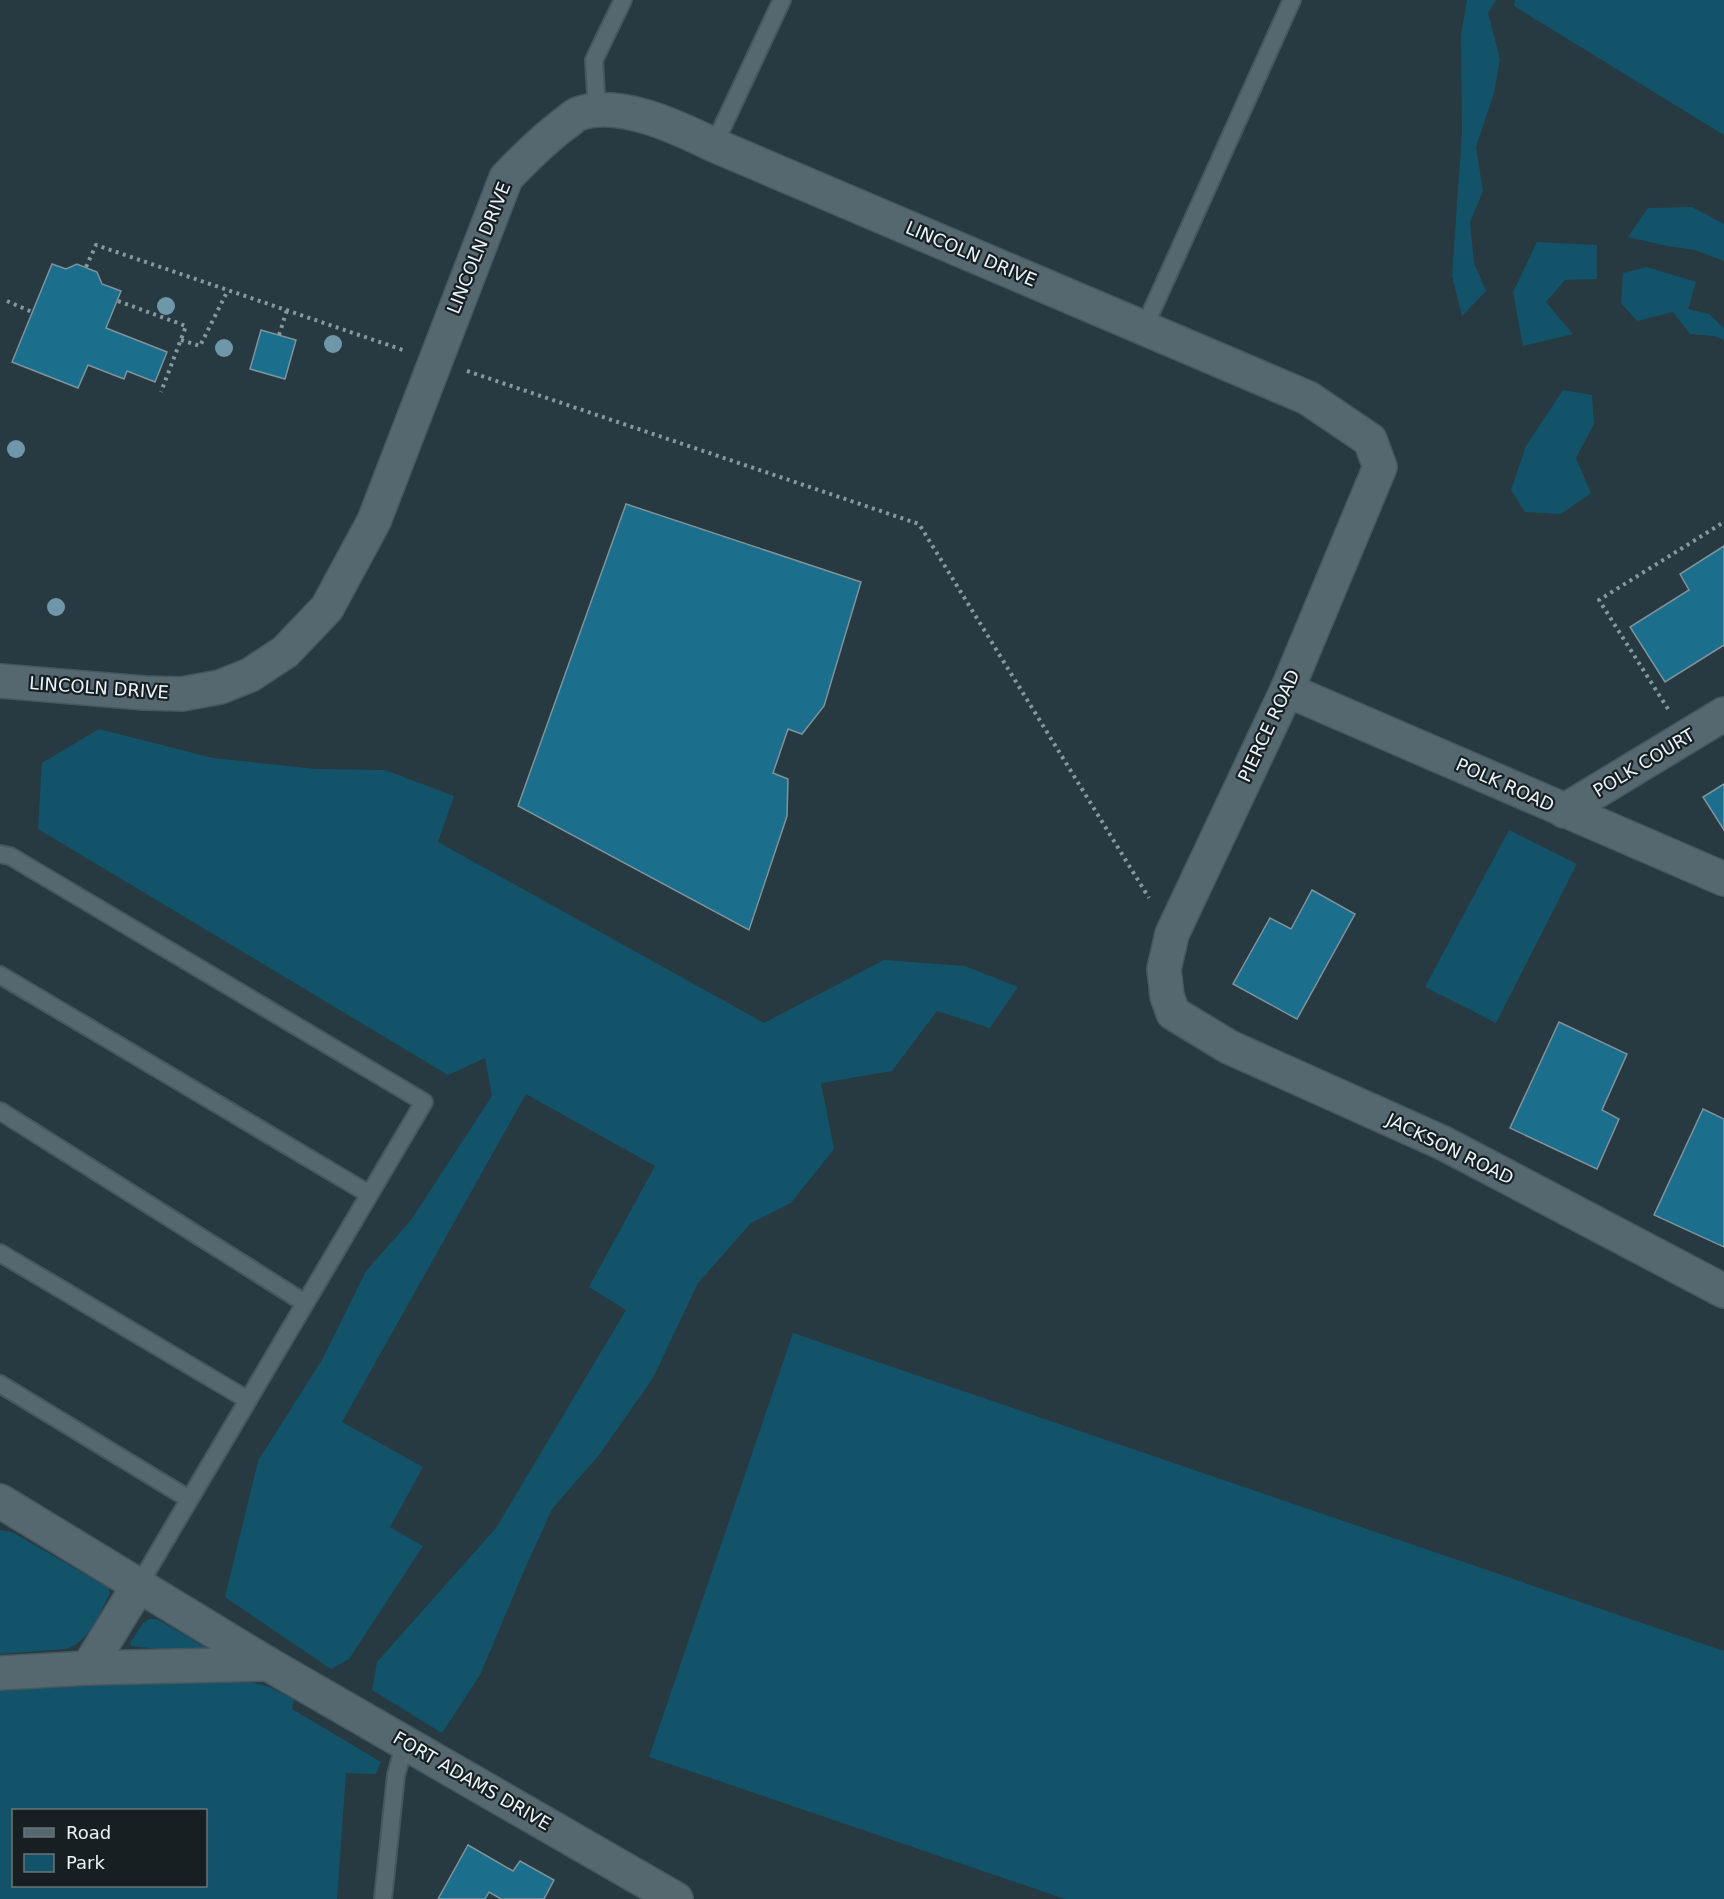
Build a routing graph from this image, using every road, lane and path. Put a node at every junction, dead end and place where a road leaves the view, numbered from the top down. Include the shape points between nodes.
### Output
1 (623, 0) edge
2 (782, 0) edge
3 (1292, 0) edge
4 (597, 111) junction
5 (714, 146) junction
6 (86, 267) dead end
7 (228, 290) junction
8 (7, 301) dead end
9 (118, 301) dead end
10 (287, 310) junction
11 (32, 312) dead end
12 (1144, 328) junction
13 (279, 335) dead end
14 (181, 339) junction
15 (435, 360) junction
16 (161, 392) dead end
17 (1370, 440) joint
18 (1724, 522) edge
19 (0, 681) edge
20 (1287, 690) junction
21 (1724, 714) edge
22 (1686, 737) junction
23 (1564, 811) junction
24 (0, 854) edge
25 (1724, 879) edge
26 (1172, 934) junction
27 (0, 975) edge
28 (1173, 1013) joint
29 (0, 1111) edge
30 (369, 1194) junction
31 (0, 1252) edge
32 (1724, 1291) edge
33 (305, 1303) junction
34 (0, 1384) edge
35 (248, 1401) junction
36 (189, 1499) junction
37 (0, 1501) edge
38 (139, 1585) junction
39 (268, 1664) junction
40 (88, 1668) junction
41 (0, 1673) edge
42 (405, 1743) junction
43 (383, 1899) edge
44 (676, 1899) edge

1 - 4 lane via 594,60
2 - 5 lane
3 - 12 lane
4 - 5 street, LINCOLN DRIVE via 609,109 641,116 684,130
4 - 15 street, LINCOLN DRIVE via 577,115 538,145 506,178
5 - 12 street, LINCOLN DRIVE
6 - 7 path via 96,245
7 - 10 path
7 - 14 path via 200,346
8 - 11 path
9 - 14 path via 186,326
10 - 13 path
10 - 15 path
12 - 17 street, LINCOLN DRIVE via 1308,398
14 - 16 path
15 - 19 street, LINCOLN DRIVE via 374,521 327,608 285,652 250,675 220,687 182,694
15 - 26 path via 919,524
17 - 20 street, PIERCE ROAD via 1380,467
18 - 22 path via 1599,600
20 - 23 street, POLK ROAD
20 - 26 street, PIERCE ROAD
21 - 22 street, POLK COURT
22 - 23 street, POLK COURT
23 - 25 street, POLK ROAD
24 - 30 lane via 10,856 424,1102
26 - 28 street, PIERCE ROAD via 1164,969
27 - 30 lane
28 - 32 street, JACKSON ROAD via 1229,1047 1443,1143
29 - 33 lane
30 - 33 lane
31 - 35 lane
33 - 35 lane
34 - 36 lane
35 - 36 lane
36 - 38 lane
37 - 38 street, FORT ADAMS DRIVE
38 - 39 street, FORT ADAMS DRIVE
38 - 40 street
39 - 40 street
39 - 42 street, FORT ADAMS DRIVE
40 - 41 street
42 - 43 lane via 396,1775
42 - 44 street, FORT ADAMS DRIVE

